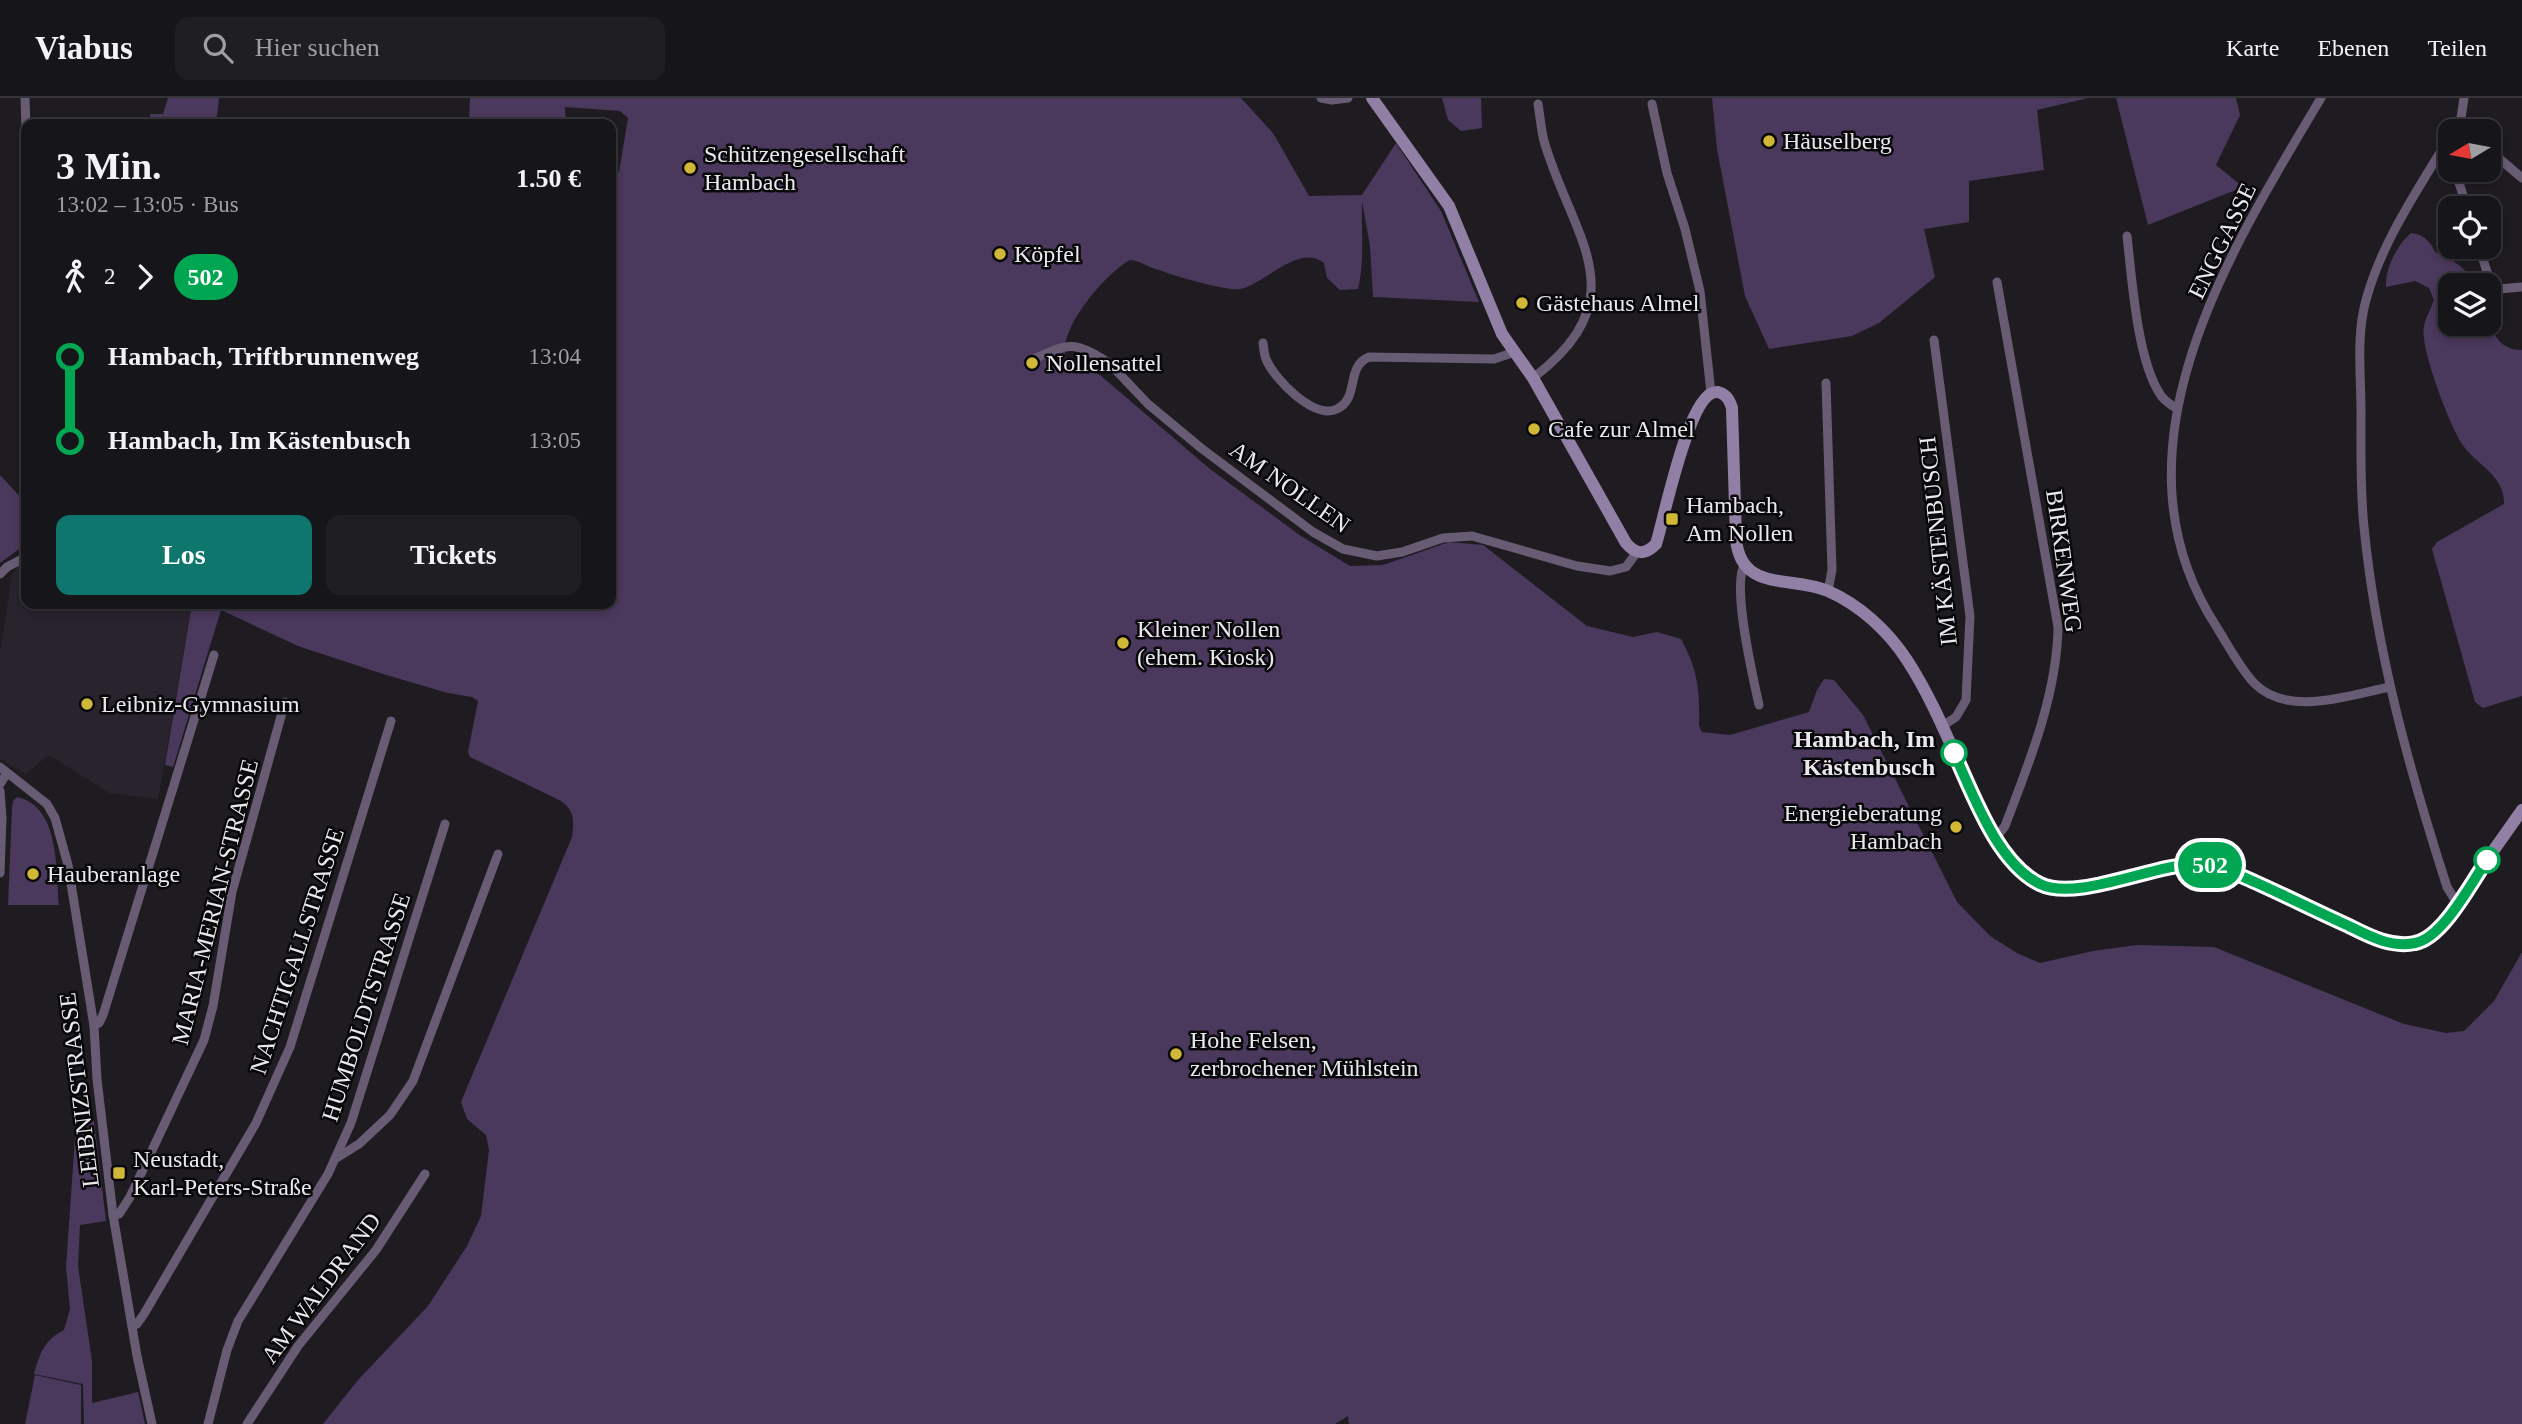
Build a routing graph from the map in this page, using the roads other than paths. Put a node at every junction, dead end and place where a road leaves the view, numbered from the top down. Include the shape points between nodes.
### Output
1 (25, 98) edge
2 (1321, 98) edge
3 (1348, 98) edge
4 (1372, 98) edge
5 (2321, 98) edge
6 (2464, 98) edge
7 (1538, 104) dead end
8 (1652, 104) dead end
9 (2461, 118) edge
10 (26, 119) edge
11 (2438, 156) edge
12 (2501, 160) edge
13 (2522, 178) edge
14 (2127, 236) dead end
15 (2483, 259) edge
16 (1997, 282) dead end
17 (2522, 287) edge
18 (1934, 340) dead end
19 (1263, 343) dead end
20 (1515, 352) junction
21 (1031, 360) dead end
22 (1533, 378) junction
23 (1826, 383) dead end
24 (1711, 393) junction
25 (2176, 408) junction
26 (1637, 552) junction
27 (21, 560) edge
28 (1744, 566) junction
29 (0, 574) edge
30 (1828, 591) junction
31 (214, 655) dead end
32 (2390, 687) junction
33 (285, 702) dead end
34 (1759, 705) dead end
35 (391, 721) dead end
36 (1941, 727) junction
37 (4, 770) edge
38 (0, 784) edge
39 (0, 791) edge
40 (2522, 810) edge
41 (445, 824) dead end
42 (1996, 838) junction
43 (498, 854) dead end
44 (0, 873) edge
45 (2454, 899) junction
46 (94, 1026) junction
47 (335, 1159) junction
48 (425, 1174) dead end
49 (113, 1215) junction
50 (132, 1326) junction
51 (152, 1424) edge
52 (208, 1424) edge
53 (247, 1424) edge

1 - 10 street
2 - 3 street
4 - 20 street via 1449,206 1502,334
5 - 25 street, ENGGASSE via 2229,260
6 - 9 street
7 - 22 street via 1544,142 1586,248 1591,289 1574,339
8 - 24 street via 1700,291
11 - 32 street via 2390,239 2366,300 2360,334 2364,527
12 - 13 street
14 - 25 street via 2148,367 2160,394
15 - 17 street via 2492,286
16 - 42 street, BIRKENWEG via 2059,627 2041,726 2005,826
18 - 36 street, IM KÄSTENBUSCH via 1970,616 1966,700 1962,710
19 - 20 street via 1265,357 1278,377 1300,399 1323,411 1345,404 1355,369 1369,357 1494,359
20 - 22 street
21 - 26 street, AM NOLLEN via 1071,345 1098,356 1193,441 1312,532 1343,549 1384,556 1443,538 1472,536 1611,571 1626,566
22 - 26 street via 1620,534
23 - 30 street via 1832,570
24 - 26 street via 1689,429 1656,544
24 - 28 street via 1725,396 1732,408 1736,539
25 - 32 street, ENGGASSE via 2171,486 2182,554 2201,603 2253,682 2268,695 2288,702
27 - 29 street
28 - 30 street via 1760,576
28 - 34 street via 1741,594
30 - 36 street via 1863,612 1893,641 1917,675
31 - 46 street via 103,1015
32 - 45 street via 2434,848
33 - 49 street, MARIA-MERIAN-STRASSE via 232,892 204,1040 130,1198 119,1214
35 - 50 street, NACHTIGALLSTRASSE via 290,1047 250,1134 144,1314
36 - 42 street
37 - 38 street, LEIBNIZSTRASSE
37 - 46 street, LEIBNIZSTRASSE via 47,804 55,818 68,865
39 - 44 street
40 - 45 street
41 - 47 street, HUMBOLDTSTRASSE via 362,1089
42 - 45 street via 2018,867 2052,888 2074,889 2174,867 2210,864 2389,943 2414,944 2436,932
43 - 47 street via 413,1081 390,1115
46 - 49 street, LEIBNIZSTRASSE
47 - 52 street, HUMBOLDTSTRASSE via 239,1321
48 - 53 street, AM WALDRAND via 376,1250 298,1346
49 - 50 street, LEIBNIZSTRASSE
50 - 51 street, LEIBNIZSTRASSE

